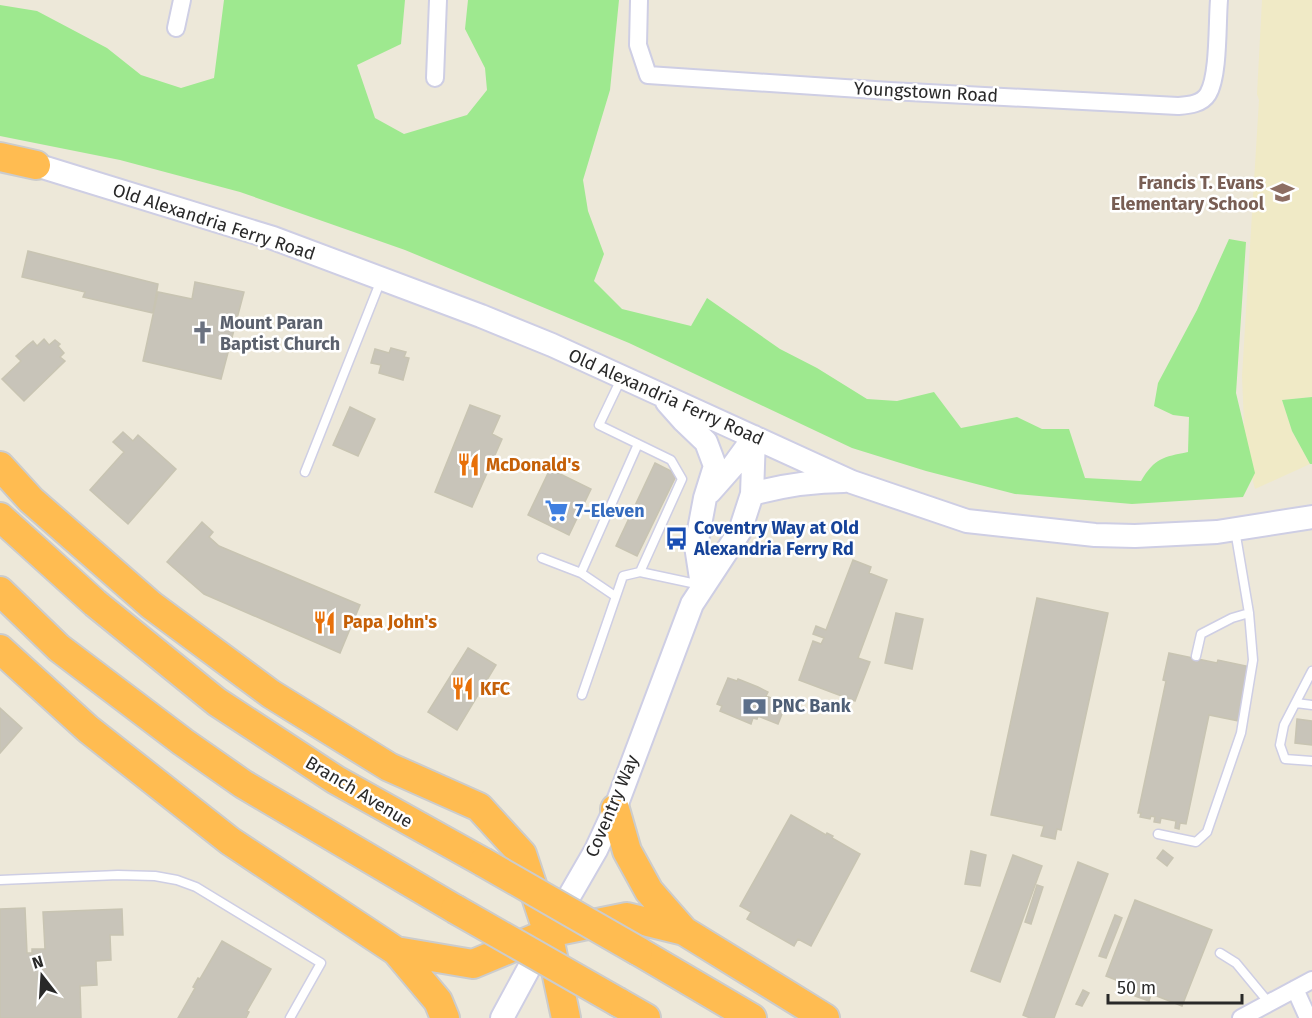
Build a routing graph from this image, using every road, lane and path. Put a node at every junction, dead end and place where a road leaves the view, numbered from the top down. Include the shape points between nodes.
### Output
1 (182, 0) edge
2 (438, 0) edge
3 (639, 0) edge
4 (1219, 0) edge
5 (176, 28) dead end
6 (435, 78) dead end
7 (0, 157) edge
8 (36, 165) joint
9 (382, 279) junction
10 (622, 377) junction
11 (662, 396) junction
12 (754, 437) junction
13 (638, 444) junction
14 (0, 465) edge
15 (305, 472) dead end
16 (852, 482) junction
17 (752, 494) junction
18 (705, 498) junction
19 (0, 517) edge
20 (1311, 520) edge
21 (1235, 530) junction
22 (542, 558) dead end
23 (640, 572) junction
24 (581, 573) junction
25 (702, 585) junction
26 (0, 591) edge
27 (615, 596) junction
28 (1249, 613) junction
29 (0, 649) edge
30 (1196, 656) dead end
31 (1312, 671) edge
32 (582, 694) dead end
33 (1296, 703) junction
34 (1312, 705) edge
35 (1312, 761) edge
36 (615, 809) junction
37 (1158, 834) dead end
38 (0, 880) edge
39 (684, 931) junction
40 (548, 933) junction
41 (396, 951) junction
42 (1220, 953) dead end
43 (1312, 980) edge
44 (1295, 988) junction
45 (1269, 1003) junction
46 (290, 1018) edge
47 (445, 1018) edge
48 (502, 1018) edge
49 (566, 1018) edge
50 (646, 1018) edge
51 (752, 1018) edge
52 (825, 1018) edge
53 (1241, 1018) edge
54 (1308, 1018) edge

1 - 5 street
2 - 6 street
3 - 4 street, Youngstown Road via 638,45 648,75 1178,106 1203,100 1209,92
7 - 8 highway
8 - 9 main road, Old Alexandria Ferry Road via 273,238
9 - 10 main road, Old Alexandria Ferry Road via 481,316
9 - 15 lane
10 - 11 main road, Old Alexandria Ferry Road
10 - 13 lane via 598,425
11 - 12 main road, Old Alexandria Ferry Road
11 - 18 main road via 706,442 715,466
12 - 16 main road, Old Alexandria Ferry Road
12 - 17 main road, Coventry Way
12 - 18 main road
13 - 23 lane via 671,460 682,479
13 - 24 lane
14 - 40 highway via 31,500 151,604 271,694 389,767 479,807 522,854
16 - 17 main road via 787,484
16 - 21 main road, Old Alexandria Ferry Road via 967,521 1005,526 1095,535
17 - 25 main road, Coventry Way via 740,531
18 - 25 main road via 696,546
19 - 51 highway, Branch Avenue, bridge via 95,603 217,702 336,780
20 - 21 main road, Old Alexandria Ferry Road
21 - 28 lane
22 - 24 lane
23 - 25 lane
23 - 27 lane via 623,576
24 - 27 lane
25 - 36 main road, Coventry Way
26 - 50 highway, bridge via 59,648 243,784
27 - 32 lane
28 - 30 lane via 1201,634
28 - 37 lane via 1253,660 1241,733 1207,832 1196,842
29 - 41 highway via 88,729 230,841
31 - 33 lane
33 - 34 lane
33 - 35 lane via 1284,725 1280,745 1285,759
36 - 39 highway via 635,867 649,891
36 - 40 main road, Coventry Way
38 - 46 lane via 155,876 196,887 321,963
39 - 40 highway via 627,917
39 - 52 highway
40 - 41 highway via 472,964
40 - 48 main road, Coventry Way
40 - 49 highway
41 - 47 highway via 438,1001
42 - 45 lane via 1236,963
43 - 44 street
44 - 45 street
44 - 54 street
45 - 53 street

